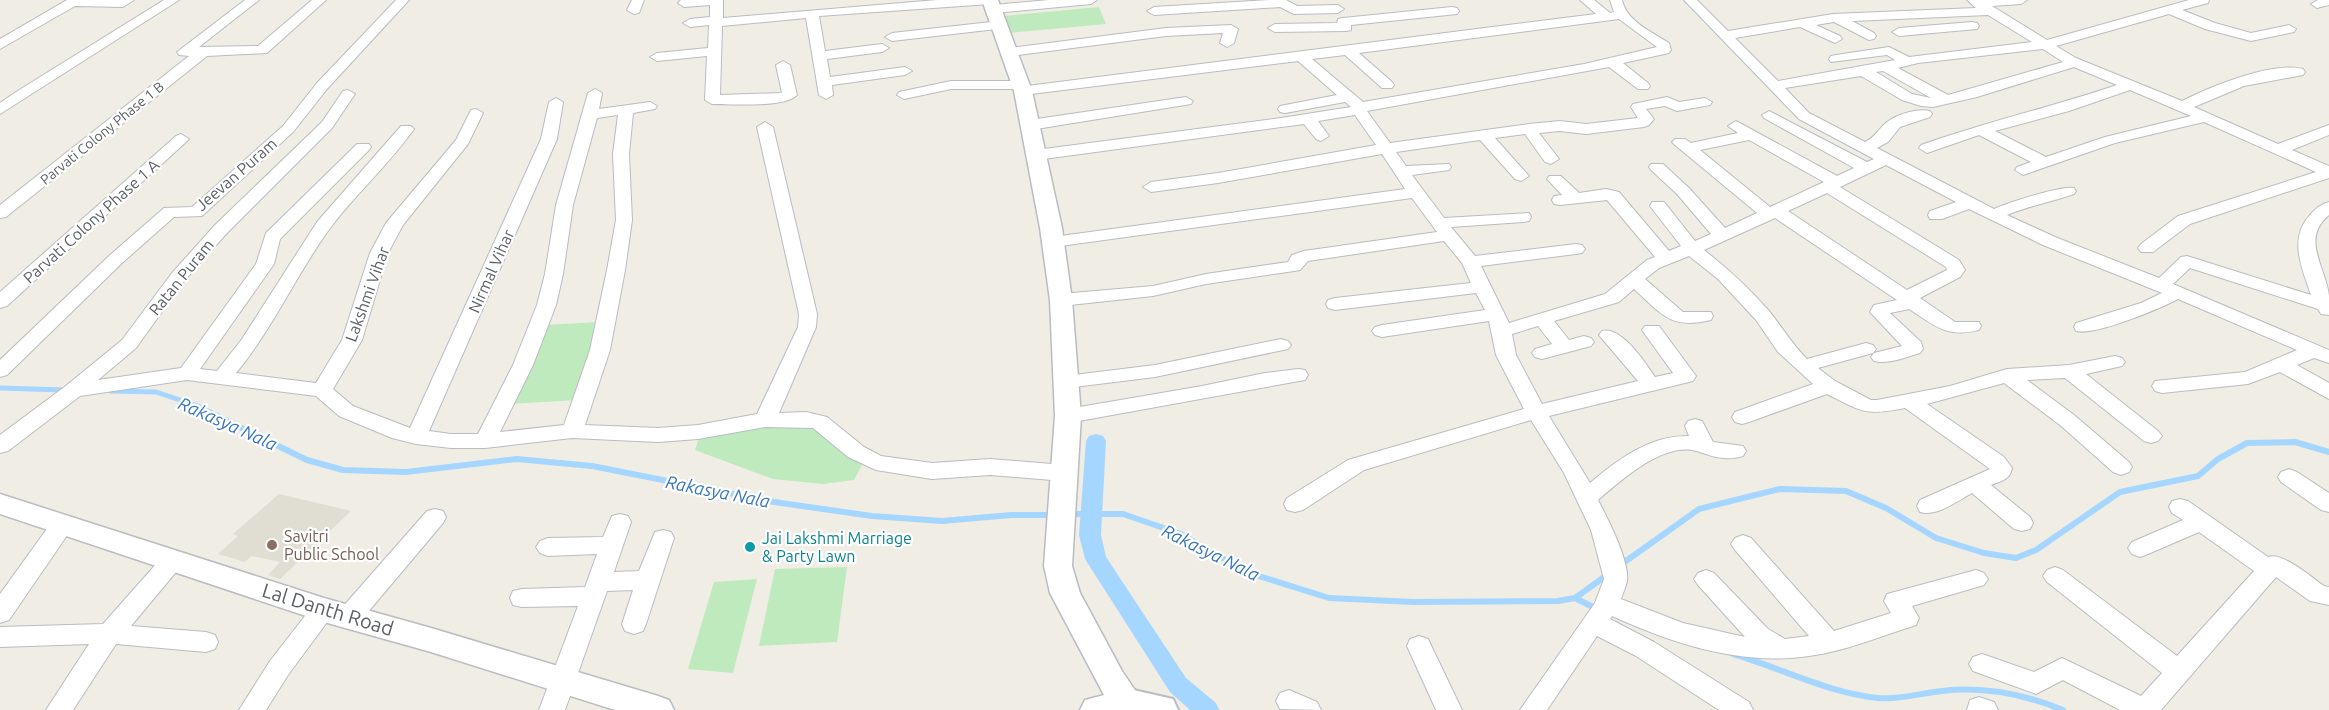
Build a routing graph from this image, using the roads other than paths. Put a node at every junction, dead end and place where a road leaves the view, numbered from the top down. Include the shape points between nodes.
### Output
1 (128, 0) edge
2 (173, 0) edge
3 (253, 0) edge
4 (320, 0) edge
5 (403, 0) edge
6 (1091, 0) edge
7 (1586, 0) edge
8 (1696, 0) edge
9 (2021, 0) edge
10 (74, 1) edge
11 (2196, 1) edge
12 (684, 3) dead end
13 (1980, 5) edge
14 (1238, 6) junction
15 (994, 8) edge
16 (2169, 9) junction
17 (1615, 10) edge
18 (1154, 11) dead end
19 (1452, 11) dead end
20 (812, 13) junction
21 (1341, 14) edge
22 (1837, 18) junction
23 (717, 22) junction
24 (690, 23) dead end
25 (1802, 23) junction
26 (2008, 23) junction
27 (1275, 28) dead end
28 (1231, 29) junction
29 (2289, 29) dead end
30 (1899, 32) dead end
31 (1725, 35) junction
32 (1869, 36) dead end
33 (1835, 39) dead end
34 (1227, 43) dead end
35 (0, 45) edge
36 (2044, 45) junction
37 (1355, 49) junction
38 (716, 51) junction
39 (203, 52) junction
40 (1011, 52) junction
41 (820, 56) junction
42 (1301, 56) junction
43 (657, 57) dead end
44 (1836, 59) dead end
45 (1907, 61) junction
46 (1612, 62) junction
47 (2074, 63) junction
48 (783, 65) dead end
49 (1884, 66) junction
50 (905, 71) dead end
51 (1863, 71) junction
52 (2298, 72) dead end
53 (1387, 85) dead end
54 (1643, 86) dead end
55 (1773, 86) junction
56 (2129, 86) junction
57 (1022, 88) junction
58 (596, 93) dead end
59 (348, 94) dead end
60 (904, 95) dead end
61 (1347, 97) junction
62 (1944, 99) junction
63 (1186, 101) dead end
64 (556, 102) dead end
65 (1705, 102) dead end
66 (650, 106) dead end
67 (2182, 107) junction
68 (1360, 108) junction
69 (1285, 109) dead end
70 (0, 110) edge
71 (626, 110) junction
72 (476, 113) dead end
73 (592, 114) junction
74 (1925, 114) dead end
75 (1770, 115) dead end
76 (2206, 117) junction
77 (1308, 118) junction
78 (1030, 125) junction
79 (1736, 126) dead end
80 (765, 127) dead end
81 (406, 129) dead end
82 (1529, 129) junction
83 (1981, 130) junction
84 (2329, 130) edge
85 (1484, 135) junction
86 (1751, 135) junction
87 (1321, 136) dead end
88 (181, 139) dead end
89 (363, 147) dead end
90 (1388, 148) junction
91 (1865, 148) junction
92 (1927, 148) dead end
93 (2276, 150) junction
94 (1036, 156) junction
95 (1551, 159) dead end
96 (1886, 159) junction
97 (2044, 162) junction
98 (1443, 167) dead end
99 (1657, 167) dead end
100 (1866, 168) junction
101 (2023, 170) dead end
102 (1402, 171) junction
103 (2329, 172) edge
104 (1521, 176) dead end
105 (1555, 179) dead end
106 (1833, 185) junction
107 (1151, 187) dead end
108 (2068, 191) dead end
109 (1417, 192) junction
110 (1969, 203) junction
111 (1658, 206) dead end
112 (2329, 207) edge
113 (0, 213) edge
114 (1773, 213) junction
115 (1936, 215) dead end
116 (1993, 215) junction
117 (1523, 217) dead end
118 (1444, 229) junction
119 (1722, 236) junction
120 (1053, 242) junction
121 (2147, 248) dead end
122 (1576, 249) dead end
123 (1692, 249) junction
124 (1666, 258) junction
125 (1470, 262) junction
126 (1634, 279) junction
127 (1481, 287) junction
128 (2169, 289) junction
129 (1061, 300) junction
130 (1910, 300) junction
131 (0, 302) edge
132 (1335, 304) dead end
133 (2327, 308) edge
134 (1704, 316) dead end
135 (1542, 319) junction
136 (1499, 322) junction
137 (1972, 326) dead end
138 (2083, 327) dead end
139 (1652, 330) dead end
140 (1382, 331) dead end
141 (1609, 334) dead end
142 (1281, 345) dead end
143 (1542, 353) dead end
144 (2322, 354) edge
145 (2115, 362) dead end
146 (2281, 364) junction
147 (1803, 366) junction
148 (0, 371) edge
149 (2069, 371) junction
150 (187, 374) junction
151 (1298, 375) dead end
152 (2007, 375) junction
153 (221, 379) junction
154 (1066, 382) junction
155 (1651, 386) junction
156 (1828, 386) junction
157 (2162, 386) dead end
158 (74, 390) junction
159 (322, 390) junction
160 (2329, 392) edge
161 (1909, 401) junction
162 (1536, 412) junction
163 (1068, 416) junction
164 (1742, 417) dead end
165 (765, 420) junction
166 (572, 431) junction
167 (2151, 436) dead end
168 (416, 437) junction
169 (485, 441) junction
170 (0, 446) edge
171 (1735, 451) dead end
172 (2121, 466) dead end
173 (2289, 477) dead end
174 (1064, 483) junction
175 (1974, 483) junction
176 (1586, 498) junction
177 (0, 504) edge
178 (1295, 504) dead end
179 (2329, 504) edge
180 (1928, 506) dead end
181 (2180, 507) dead end
182 (435, 517) dead end
183 (620, 522) dead end
184 (2200, 522) junction
185 (2022, 523) dead end
186 (62, 525) junction
187 (663, 538) dead end
188 (1743, 544) dead end
189 (610, 545) junction
190 (548, 547) dead end
191 (2140, 548) dead end
192 (173, 560) junction
193 (2269, 570) junction
194 (2055, 576) dead end
195 (1706, 579) dead end
196 (1976, 579) dead end
197 (648, 580) junction
198 (594, 589) junction
199 (2329, 596) edge
200 (522, 598) dead end
201 (1600, 612) junction
202 (0, 613) edge
203 (336, 614) junction
204 (634, 624) dead end
205 (109, 634) junction
206 (0, 638) edge
207 (1828, 641) junction
208 (207, 642) dead end
209 (1419, 646) dead end
210 (1784, 650) junction
211 (1982, 664) dead end
212 (2180, 673) junction
213 (561, 680) junction
214 (1128, 708) edge
215 (59, 710) edge
216 (252, 710) edge
217 (552, 710) edge
218 (658, 710) edge
219 (1449, 710) edge
220 (1533, 710) edge
221 (1740, 710) edge

1 - 10 street
2 - 70 street via 40,80
3 - 39 street via 184,52
4 - 39 street via 262,50
5 - 148 street, Jeevan Puram via 322,86 288,129 196,212 170,212
6 - 15 street
7 - 17 street
8 - 31 street
9 - 13 street
10 - 35 street
11 - 16 street
12 - 23 street via 717,1
13 - 22 street
13 - 26 street
14 - 18 street
14 - 21 street via 1283,3 1294,10
14 - 28 street
15 - 20 street
15 - 40 street
15 - 41 street via 887,43
16 - 29 street via 2251,37
16 - 36 street
17 - 37 street
17 - 46 street via 1665,49
19 - 21 street
20 - 23 street
20 - 41 street
21 - 27 street
21 - 37 street
22 - 25 street
22 - 32 street
23 - 24 street
23 - 38 street
25 - 31 street
25 - 33 street
26 - 30 street
26 - 36 street
28 - 34 street
28 - 40 street via 1166,32
31 - 55 street
36 - 45 street
36 - 47 street
37 - 42 street
37 - 53 street
38 - 43 street
38 - 48 street via 712,100 781,99 790,95
39 - 113 street, Parvati Colony Phase 1 B
40 - 57 street
41 - 50 street via 826,89
42 - 57 street
42 - 61 street
44 - 45 street via 1889,51
45 - 49 street
46 - 54 street
46 - 68 street
47 - 56 street
47 - 62 street
49 - 51 street
49 - 62 street
51 - 55 street
51 - 62 street via 1916,101
52 - 67 street via 2241,81
55 - 91 street via 1804,116
56 - 67 street
56 - 83 street
57 - 60 street via 951,85
57 - 78 street
58 - 73 street
59 - 158 street, Ratan Puram via 327,125 220,229 178,277 129,344
61 - 68 street
61 - 69 street
63 - 78 street
64 - 168 street, Nirmal Vihar via 549,139
65 - 82 street via 1677,107 1667,101 1641,105 1638,107 1647,119 1644,122 1586,129
66 - 71 street
67 - 76 street
68 - 77 street
68 - 90 street
71 - 73 street
71 - 166 street via 621,154 624,220 616,270 600,350
72 - 159 street, Lakshmi Vihar via 463,141 395,224 379,254 352,340
73 - 169 street via 566,199 545,310
74 - 91 street via 1897,121 1883,139
75 - 100 street
76 - 93 street
76 - 97 street via 2139,132
77 - 87 street
77 - 94 street
78 - 94 street
79 - 86 street
80 - 165 street via 808,314 807,327
81 - 153 street via 392,150 322,227 247,348
82 - 85 street
82 - 95 street
83 - 92 street
83 - 97 street
84 - 93 street
85 - 90 street
85 - 104 street
86 - 106 street
86 - 114 street via 1685,145
88 - 131 street, Parvati Colony Phase 1 A
89 - 150 street via 272,237 265,264
90 - 102 street
90 - 107 street
91 - 96 street
93 - 103 street
94 - 120 street
96 - 100 street
96 - 110 street
97 - 101 street
98 - 102 street
99 - 119 street
100 - 106 street
102 - 109 street
103 - 121 street via 2184,220
105 - 124 street via 1567,199 1613,196
106 - 114 street
106 - 130 street via 1953,264 1954,273
108 - 116 street
109 - 118 street
109 - 120 street
110 - 115 street
110 - 116 street
111 - 123 street
112 - 133 street via 2309,225 2305,237 2306,251
114 - 119 street
114 - 130 street
116 - 128 street
117 - 118 street
118 - 125 street
118 - 129 street via 1304,256 1294,266 1153,291
119 - 123 street
120 - 129 street
122 - 125 street
123 - 124 street
123 - 147 street via 1724,275 1763,316
124 - 126 street
125 - 127 street
126 - 134 street via 1676,316
126 - 135 street via 1612,298
127 - 132 street
127 - 136 street
128 - 133 street via 2187,261
128 - 138 street via 2148,307
128 - 144 street
129 - 154 street
130 - 137 street via 1948,326
130 - 147 street via 1879,312 1913,349
135 - 136 street
135 - 143 street via 1574,345
136 - 140 street
136 - 162 street via 1506,354
139 - 155 street via 1687,374
141 - 155 street
142 - 154 street via 1155,371
144 - 146 street
145 - 149 street
146 - 157 street via 2248,378
146 - 160 street
147 - 156 street
149 - 152 street
149 - 167 street
150 - 153 street
150 - 158 street
151 - 163 street
152 - 161 street
152 - 172 street
153 - 159 street
154 - 163 street
155 - 162 street
156 - 161 street via 1868,406
156 - 164 street
158 - 170 street, Ratan Puram
159 - 168 street via 346,411
161 - 175 street via 2001,468 2000,473
162 - 176 street
162 - 178 street via 1356,465
163 - 174 street
165 - 166 street via 658,435
165 - 174 street via 820,422 856,452 876,463 903,469 990,467
166 - 169 street
168 - 169 street
171 - 176 street via 1710,449 1699,435 1664,446 1627,464
173 - 179 street
174 - 214 street via 1058,566 1065,593
175 - 180 street
175 - 185 street
176 - 201 street via 1602,530 1614,569
177 - 186 street, Lal Danth Road
181 - 184 street
182 - 203 street
183 - 189 street
184 - 191 street
184 - 193 street
186 - 192 street, Lal Danth Road
186 - 202 street
187 - 197 street
188 - 207 street
189 - 190 street
189 - 198 street
192 - 203 street, Lal Danth Road
192 - 205 street
193 - 199 street via 2274,564 2318,594
193 - 212 street
194 - 212 street
195 - 210 street via 1759,636
196 - 207 street via 1896,601 1907,618
197 - 198 street
197 - 204 street
198 - 200 street
198 - 213 street
201 - 210 street via 1753,649
201 - 220 street
201 - 221 street via 1645,650
203 - 213 street, Lal Danth Road
203 - 216 street via 279,668
205 - 206 street
205 - 208 street
205 - 215 street
207 - 210 street
209 - 219 street
211 - 212 street via 2036,683 2062,668 2145,710
213 - 217 street
213 - 218 street, Lal Danth Road

